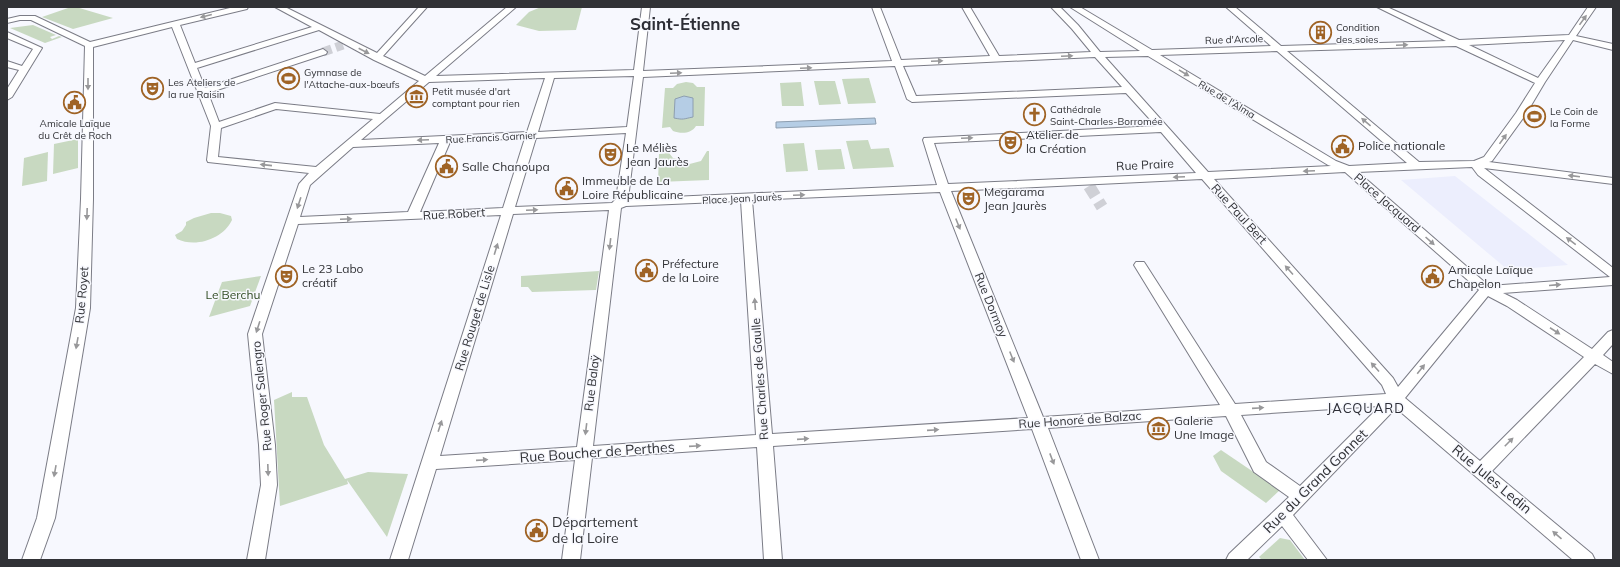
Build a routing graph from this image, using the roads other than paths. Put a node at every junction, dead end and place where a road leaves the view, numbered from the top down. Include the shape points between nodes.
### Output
1 (244, 7) edge
2 (279, 7) edge
3 (423, 7) edge
4 (512, 7) edge
5 (646, 7) edge
6 (876, 7) edge
7 (966, 7) edge
8 (1056, 7) edge
9 (1074, 7) edge
10 (1230, 7) edge
11 (1381, 7) edge
12 (1592, 7) edge
13 (7, 21) edge
14 (174, 24) junction
15 (318, 28) junction
16 (7, 35) edge
17 (1571, 37) junction
18 (1457, 43) junction
19 (89, 45) junction
20 (1613, 47) edge
21 (1279, 49) junction
22 (323, 52) tunnel mouth
23 (1151, 53) junction
24 (1098, 55) junction
25 (377, 58) junction
26 (996, 59) junction
27 (7, 64) edge
28 (899, 64) junction
29 (192, 67) junction
30 (24, 69) junction
31 (638, 73) junction
32 (550, 76) junction
33 (426, 79) junction
34 (1540, 82) junction
35 (1130, 90) junction
36 (202, 92) junction
37 (8, 95) edge
38 (381, 117) junction
39 (216, 126) junction
40 (1163, 128) junction
41 (632, 130) junction
42 (532, 135) junction
43 (446, 139) junction
44 (350, 144) junction
45 (1475, 164) junction
46 (1417, 166) junction
47 (1348, 169) junction
48 (318, 171) junction
49 (1205, 176) junction
50 (1613, 181) edge
51 (944, 188) junction
52 (746, 197) junction
53 (615, 206) junction
54 (508, 211) junction
55 (412, 216) junction
56 (293, 221) junction
57 (1140, 265) dead end
58 (1613, 274) edge
59 (1613, 281) edge
60 (1486, 290) junction
61 (1613, 335) edge
62 (1594, 356) junction
63 (1613, 369) edge
64 (1396, 399) junction
65 (1231, 410) junction
66 (1038, 423) junction
67 (764, 441) junction
68 (583, 453) junction
69 (429, 464) junction
70 (1482, 470) junction
71 (1301, 496) junction
72 (1283, 514) junction
73 (31, 560) edge
74 (256, 560) edge
75 (399, 560) edge
76 (570, 560) edge
77 (773, 560) edge
78 (1090, 560) edge
79 (1235, 560) edge
80 (1318, 560) edge
81 (1586, 560) edge

1 -> 14 street
2 - 15 street
3 - 25 street
4 - 33 street, Rue Roger Salengro
5 - 31 street
6 - 28 street
7 - 26 street
8 - 24 street, Rue Paul Bert
9 - 23 street, Rue de l'Alma
10 - 21 street
11 - 18 street
17 -> 12 street
13 - 19 street via 30,18
14 - 19 street
14 - 29 street
15 -> 25 street
15 - 29 street
16 - 30 street via 38,48
17 - 18 street, Rue d'Arcole
17 - 20 street, Rue d'Arcole
17 - 34 street
21 -> 18 street, Rue d'Arcole
18 - 34 street
19 -> 73 street, Rue Royet via 83,308 46,518
21 - 23 street, Rue d'Arcole
46 -> 21 street
22 - 36 street
23 - 24 street, Rue d'Arcole
23 -> 47 street, Rue de l'Alma via 1332,163
26 -> 24 street, Rue d'Arcole
24 - 35 street, Rue Paul Bert
25 - 33 street
28 -> 26 street, Rue d'Arcole
27 - 30 street
31 -> 28 street
28 - 35 street via 912,99
29 - 36 street
30 - 37 street
31 - 32 street
31 - 41 street
32 - 33 street
32 - 42 street, Rue Rouget de Lisle
33 - 38 street, Rue Roger Salengro
45 -> 34 street via 1488,159 1521,114
35 - 40 street, Rue Paul Bert
36 - 39 street
38 - 39 street via 275,106
38 - 44 street, Rue Roger Salengro
48 -> 39 street via 212,160
40 - 49 street, Rue Paul Bert
51 -> 40 street via 928,140
41 - 42 street, Rue Francis Garnier
41 - 53 street via 622,200
42 - 43 street, Rue Francis Garnier
42 - 54 street, Rue Rouget de Lisle
43 -> 44 street, Rue Francis Garnier
43 - 55 street
44 - 48 street, Rue Roger Salengro
45 - 46 street, Place Jacquard
50 -> 45 street, Place Jacquard
58 -> 45 street via 1482,173
46 - 47 street, Place Jacquard
47 -> 49 street, Rue Praire
47 -> 60 street, Place Jacquard
48 -> 56 street, Rue Roger Salengro via 304,184
49 -> 51 street, Rue Praire
64 -> 49 street, Rue Paul Bert via 1388,382
52 -> 51 street, Place Jean Jaurès
51 -> 66 street, Rue Dormoy
52 - 53 street, Place Jean Jaurès
67 -> 52 street, Rue Charles de Gaulle
54 -> 53 street, Rue Robert
53 -> 68 street, Rue Balaÿ
54 - 55 street, Rue Robert
69 -> 54 street, Rue Rouget de Lisle
56 -> 55 street, Rue Robert
56 -> 74 street, Rue Roger Salengro via 255,334 269,485
57 - 65 street
60 -> 59 street
60 -> 62 street, Place Jacquard via 1512,303
64 -> 60 street, Rue du Grand Gonnet
61 - 62 street
62 - 63 street, Place Jacquard
70 -> 62 street
65 -> 64 street, Rue Honoré de Balzac
64 - 70 street, Rue Jules Ledin
64 - 71 street, Rue du Grand Gonnet
65 - 66 street, Rue Honoré de Balzac
65 - 71 street via 1260,467
67 -> 66 street, Rue Honoré de Balzac
66 -> 78 street, Rue Dormoy
68 -> 67 street, Rue Boucher de Perthes
67 - 77 street, Rue Charles de Gaulle
69 -> 68 street, Rue Boucher de Perthes
68 - 76 street, Rue Balaÿ
69 - 75 street, Rue Rouget de Lisle
81 -> 70 street, Rue Jules Ledin
71 - 72 street, Rue du Grand Gonnet
72 - 79 street, Rue du Grand Gonnet
72 - 80 street

